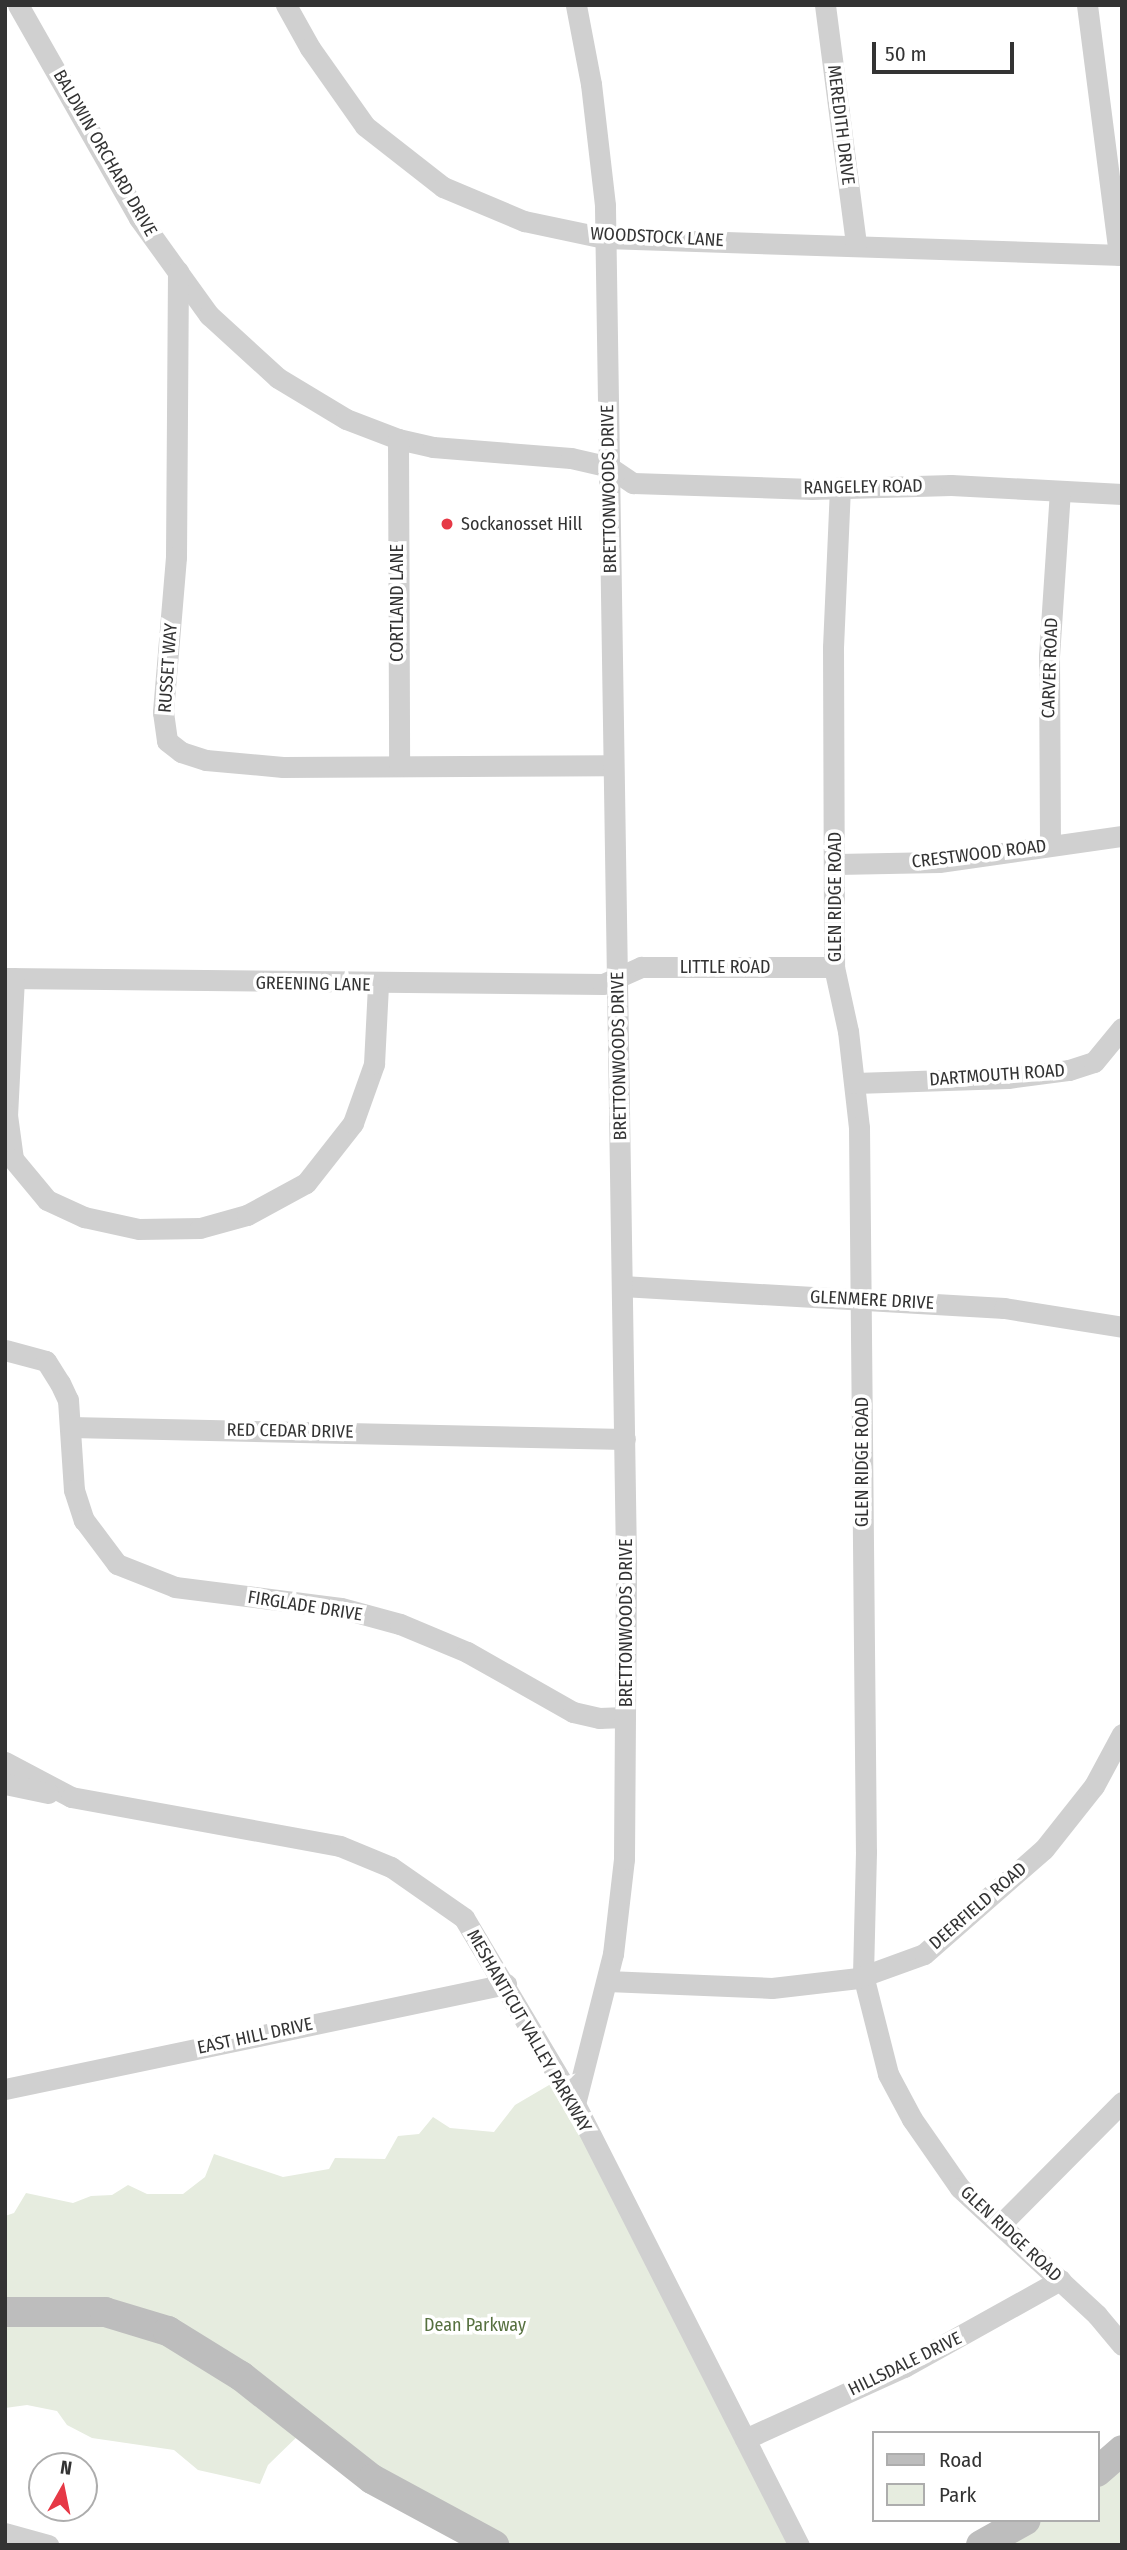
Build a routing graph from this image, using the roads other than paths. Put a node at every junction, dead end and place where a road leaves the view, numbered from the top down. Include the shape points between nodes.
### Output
1 (18, 5) edge
2 (286, 5) edge
3 (576, 5) edge
4 (825, 5) edge
5 (1087, 5) edge
6 (605, 238) junction
7 (856, 244) junction
8 (1121, 255) edge
9 (178, 271) junction
10 (398, 439) junction
11 (609, 467) junction
12 (840, 487) junction
13 (1060, 492) junction
14 (1122, 494) edge
15 (611, 765) junction
16 (399, 766) junction
17 (1122, 836) edge
18 (1050, 845) junction
19 (836, 864) junction
20 (834, 967) junction
21 (618, 975) junction
22 (9, 978) edge
23 (378, 985) junction
24 (1122, 1028) edge
25 (855, 1083) junction
26 (622, 1286) junction
27 (863, 1299) junction
28 (1122, 1327) edge
29 (5, 1350) edge
30 (70, 1427) junction
31 (625, 1439) junction
32 (625, 1717) junction
33 (1122, 1734) edge
34 (5, 1762) edge
35 (5, 1784) edge
36 (71, 1797) junction
37 (863, 1975) junction
38 (607, 1981) junction
39 (506, 1984) junction
40 (5, 2089) edge
41 (1122, 2102) edge
42 (575, 2104) junction
43 (1001, 2224) junction
44 (1060, 2280) junction
45 (5, 2312) edge
46 (1122, 2345) edge
47 (746, 2439) junction
48 (1122, 2450) edge
49 (1099, 2470) edge
50 (1022, 2522) edge
51 (5, 2533) edge
52 (48, 2545) edge
53 (494, 2545) edge
54 (799, 2545) edge
55 (981, 2545) edge

1 - 9 street, BALDWIN ORCHARD DRIVE via 139,218
2 - 6 street, WOODSTOCK LANE via 310,48 365,125 405,161 482,206 524,221
3 - 6 street, BRETTONWOODS DRIVE via 591,84
4 - 7 street, MEREDITH DRIVE
5 - 8 street
6 - 7 street, WOODSTOCK LANE
6 - 11 street, BRETTONWOODS DRIVE
7 - 8 street, WOODSTOCK LANE
9 - 10 street, BALDWIN ORCHARD DRIVE via 209,316 278,377 346,419
9 - 16 street, RUSSET WAY via 176,557 163,712 167,741 181,752 206,760 283,767
10 - 11 street, BALDWIN ORCHARD DRIVE via 571,458
10 - 16 street, CORTLAND LANE
11 - 12 street, RANGELEY ROAD via 633,483
11 - 15 street, BRETTONWOODS DRIVE
12 - 13 street, RANGELEY ROAD via 951,485
12 - 19 street, GLEN RIDGE ROAD via 832,648
13 - 14 street, RANGELEY ROAD
13 - 18 street, CARVER ROAD via 1049,656
15 - 16 street, RUSSET WAY
15 - 21 street, BRETTONWOODS DRIVE
17 - 18 street, CRESTWOOD ROAD
18 - 19 street, CRESTWOOD ROAD via 939,862
19 - 20 street, GLEN RIDGE ROAD
20 - 21 street, LITTLE ROAD via 641,967
20 - 25 street, GLEN RIDGE ROAD
21 - 23 street, GREENING LANE via 603,984
21 - 26 street, BRETTONWOODS DRIVE
22 - 23 street, GREENING LANE
22 - 23 street via 8,1115 13,1159 47,1200 84,1217 139,1229 200,1228 247,1215 306,1183 353,1123 374,1064
24 - 25 street, DARTMOUTH ROAD via 1094,1062 1069,1070 1007,1078
25 - 27 street, GLEN RIDGE ROAD
26 - 27 street, GLENMERE DRIVE
26 - 31 street, BRETTONWOODS DRIVE
27 - 28 street, GLENMERE DRIVE via 1004,1308
27 - 37 street, GLEN RIDGE ROAD
29 - 30 street via 46,1361 68,1400
30 - 31 street, RED CEDAR DRIVE
30 - 32 street, FIRGLADE DRIVE via 74,1490 84,1520 117,1564 186,1589 341,1608 400,1624 467,1652 573,1712
31 - 32 street, BRETTONWOODS DRIVE
32 - 38 street, BRETTONWOODS DRIVE via 624,1859
33 - 37 street, DEERFIELD ROAD via 1094,1786 1044,1849 923,1954
34 - 36 street, MESHANTICUT VALLEY PARKWAY
35 - 36 street
36 - 39 street, MESHANTICUT VALLEY PARKWAY via 340,1846 391,1867 464,1918
37 - 38 street, DEERFIELD ROAD via 772,1989
37 - 43 street, GLEN RIDGE ROAD via 888,2074 912,2119 960,2188
38 - 42 street, BRETTONWOODS DRIVE
39 - 40 street, EAST HILL DRIVE
39 - 42 street, MESHANTICUT VALLEY PARKWAY
41 - 43 street
42 - 47 street, MESHANTICUT VALLEY PARKWAY
43 - 44 street, GLEN RIDGE ROAD
44 - 46 street, GLEN RIDGE ROAD
44 - 47 street, HILLSDALE DRIVE via 904,2367
45 - 53 main road via 105,2312 168,2331 241,2376 372,2479
47 - 54 street, MESHANTICUT VALLEY PARKWAY
48 - 49 main road
50 - 55 main road
51 - 52 street

